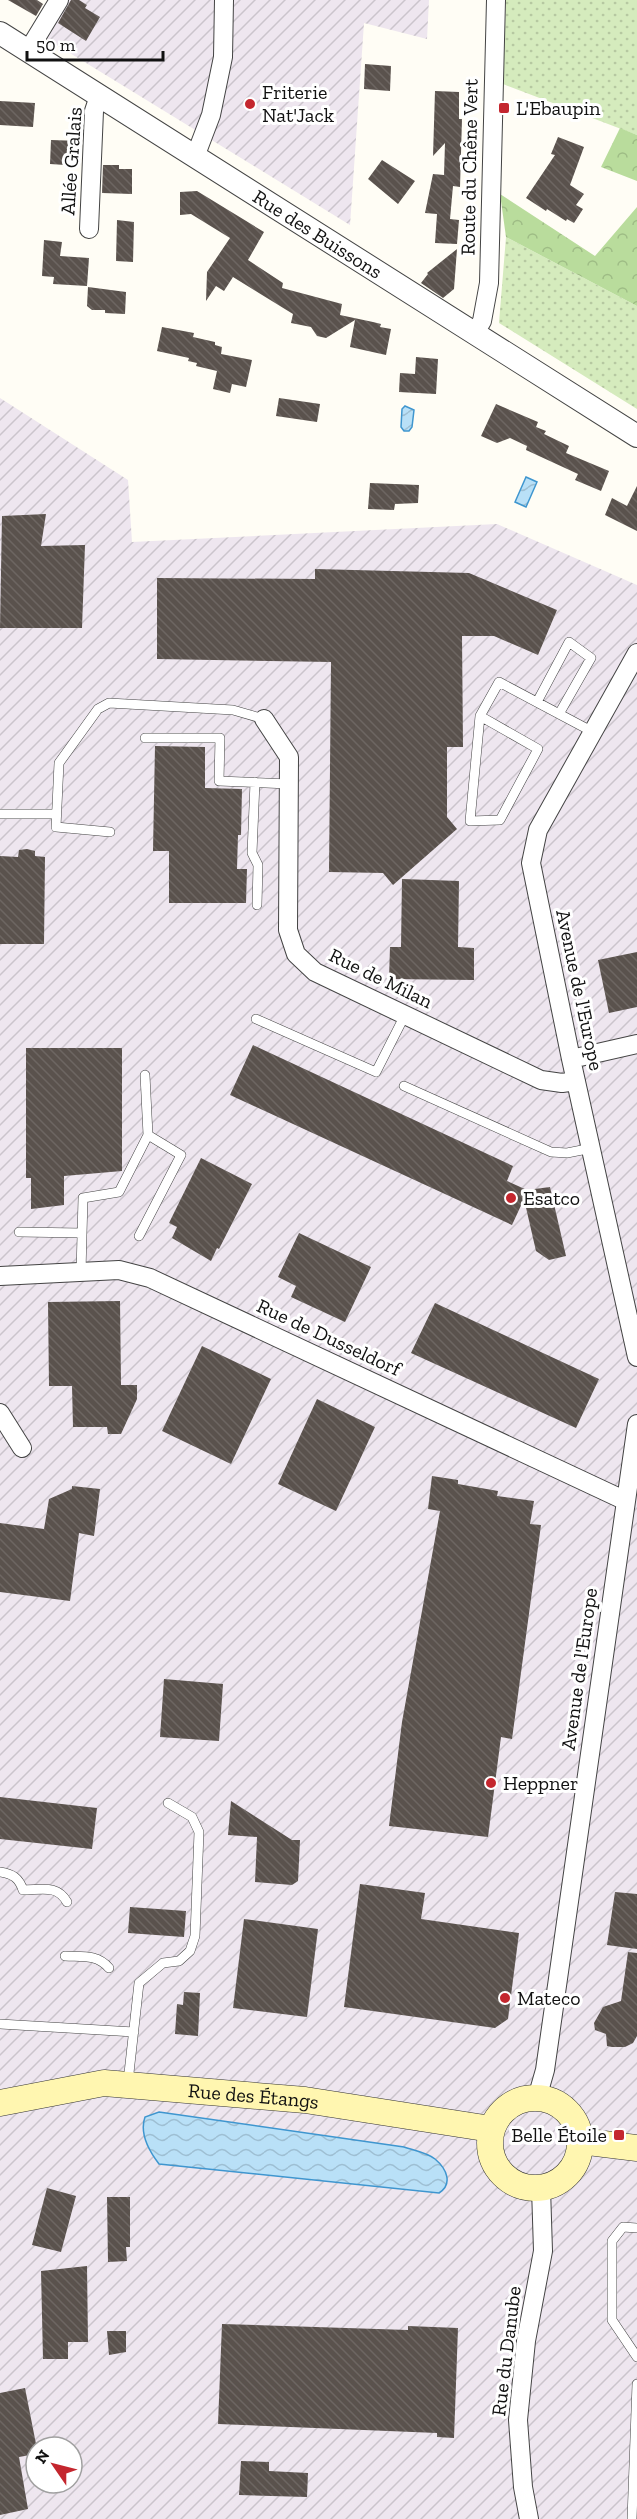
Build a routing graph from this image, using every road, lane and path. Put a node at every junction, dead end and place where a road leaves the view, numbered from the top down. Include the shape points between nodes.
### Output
1 (59, 0) edge
2 (224, 0) edge
3 (496, 0) edge
4 (0, 33) edge
5 (28, 51) junction
6 (99, 96) junction
7 (195, 157) junction
8 (89, 229) dead end
9 (475, 333) junction
10 (637, 436) edge
11 (637, 653) edge
12 (537, 702) junction
13 (559, 714) junction
14 (480, 716) junction
15 (264, 719) joint
16 (593, 732) junction
17 (146, 738) dead end
18 (255, 783) junction
19 (289, 784) junction
20 (0, 814) edge
21 (56, 814) junction
22 (110, 832) dead end
23 (257, 905) dead end
24 (405, 1016) junction
25 (256, 1019) dead end
26 (637, 1044) edge
27 (571, 1059) junction
28 (145, 1075) dead end
29 (576, 1081) junction
30 (404, 1086) dead end
31 (148, 1135) junction
32 (592, 1148) junction
33 (19, 1232) dead end
34 (82, 1233) junction
35 (139, 1236) dead end
36 (81, 1272) junction
37 (0, 1275) edge
38 (637, 1357) edge
39 (0, 1413) edge
40 (637, 1424) edge
41 (22, 1448) dead end
42 (626, 1501) junction
43 (168, 1803) dead end
44 (0, 1872) edge
45 (67, 1902) dead end
46 (65, 1956) dead end
47 (110, 1968) dead end
48 (0, 2024) edge
49 (134, 2032) junction
50 (128, 2085) junction
51 (537, 2098) junction
52 (6, 2104) edge
53 (491, 2129) junction
54 (580, 2141) junction
55 (637, 2148) edge
56 (541, 2188) junction
57 (637, 2228) edge
58 (637, 2357) edge
59 (637, 2384) edge
60 (529, 2519) edge
61 (632, 2519) edge

1 - 5 street
2 - 7 street via 224,57 212,115
3 - 9 street, Route du Chêne Vert via 489,283 482,321
4 - 5 street, Rue des Buissons
5 - 6 street, Rue des Buissons
6 - 7 street, Rue des Buissons
6 - 8 street, Allée Gralais via 94,111
7 - 9 street, Rue des Buissons
9 - 10 street, Rue des Buissons
11 - 16 street, Avenue de l'Europe
12 - 13 lane
12 - 13 lane via 568,642 591,658
12 - 14 lane via 500,682
13 - 16 lane
14 - 14 lane via 538,749 500,820 470,821
15 - 19 street, Rue de Milan via 289,757
15 - 21 lane via 233,710 109,703 98,709 59,763
16 - 27 street, Avenue de l'Europe via 538,830 531,864
17 - 18 lane via 220,738 219,781
18 - 19 lane
18 - 23 lane via 252,853 258,865
19 - 24 street, Rue de Milan via 288,930 296,954 315,972
20 - 21 lane
21 - 22 lane via 56,828
24 - 25 lane via 376,1072
24 - 29 street, Rue de Milan via 541,1080
26 - 27 street
27 - 29 street, Avenue de l'Europe
28 - 31 lane
29 - 32 street, Avenue de l'Europe
30 - 32 lane via 551,1152
31 - 34 lane via 119,1192 83,1198
31 - 35 lane via 181,1155
32 - 38 street, Avenue de l'Europe
33 - 34 lane
34 - 36 lane
36 - 37 street, Rue de Dusseldorf
36 - 42 street, Rue de Dusseldorf via 119,1270 150,1278
39 - 41 street
40 - 42 street, Avenue de l'Europe
42 - 51 street, Avenue de l'Europe
43 - 49 lane via 192,1817 199,1832 195,1936 190,1951 179,1961 163,1963 139,1983
44 - 45 lane via 15,1876 22,1890 53,1890 62,1893
46 - 47 lane via 92,1957
48 - 49 lane
49 - 50 lane
50 - 52 main road, Rue des Étangs via 104,2083
50 - 53 main road, Rue des Étangs via 305,2100
51 - 53 main road via 518,2100 505,2108
51 - 54 main road via 565,2109 576,2122
53 - 56 main road via 489,2149 502,2176 522,2187
54 - 55 main road
54 - 56 main road via 578,2159 567,2176
56 - 60 street, Rue du Danube via 543,2251 526,2340 518,2420
57 - 58 lane via 623,2227 612,2241 612,2320
59 - 61 lane

